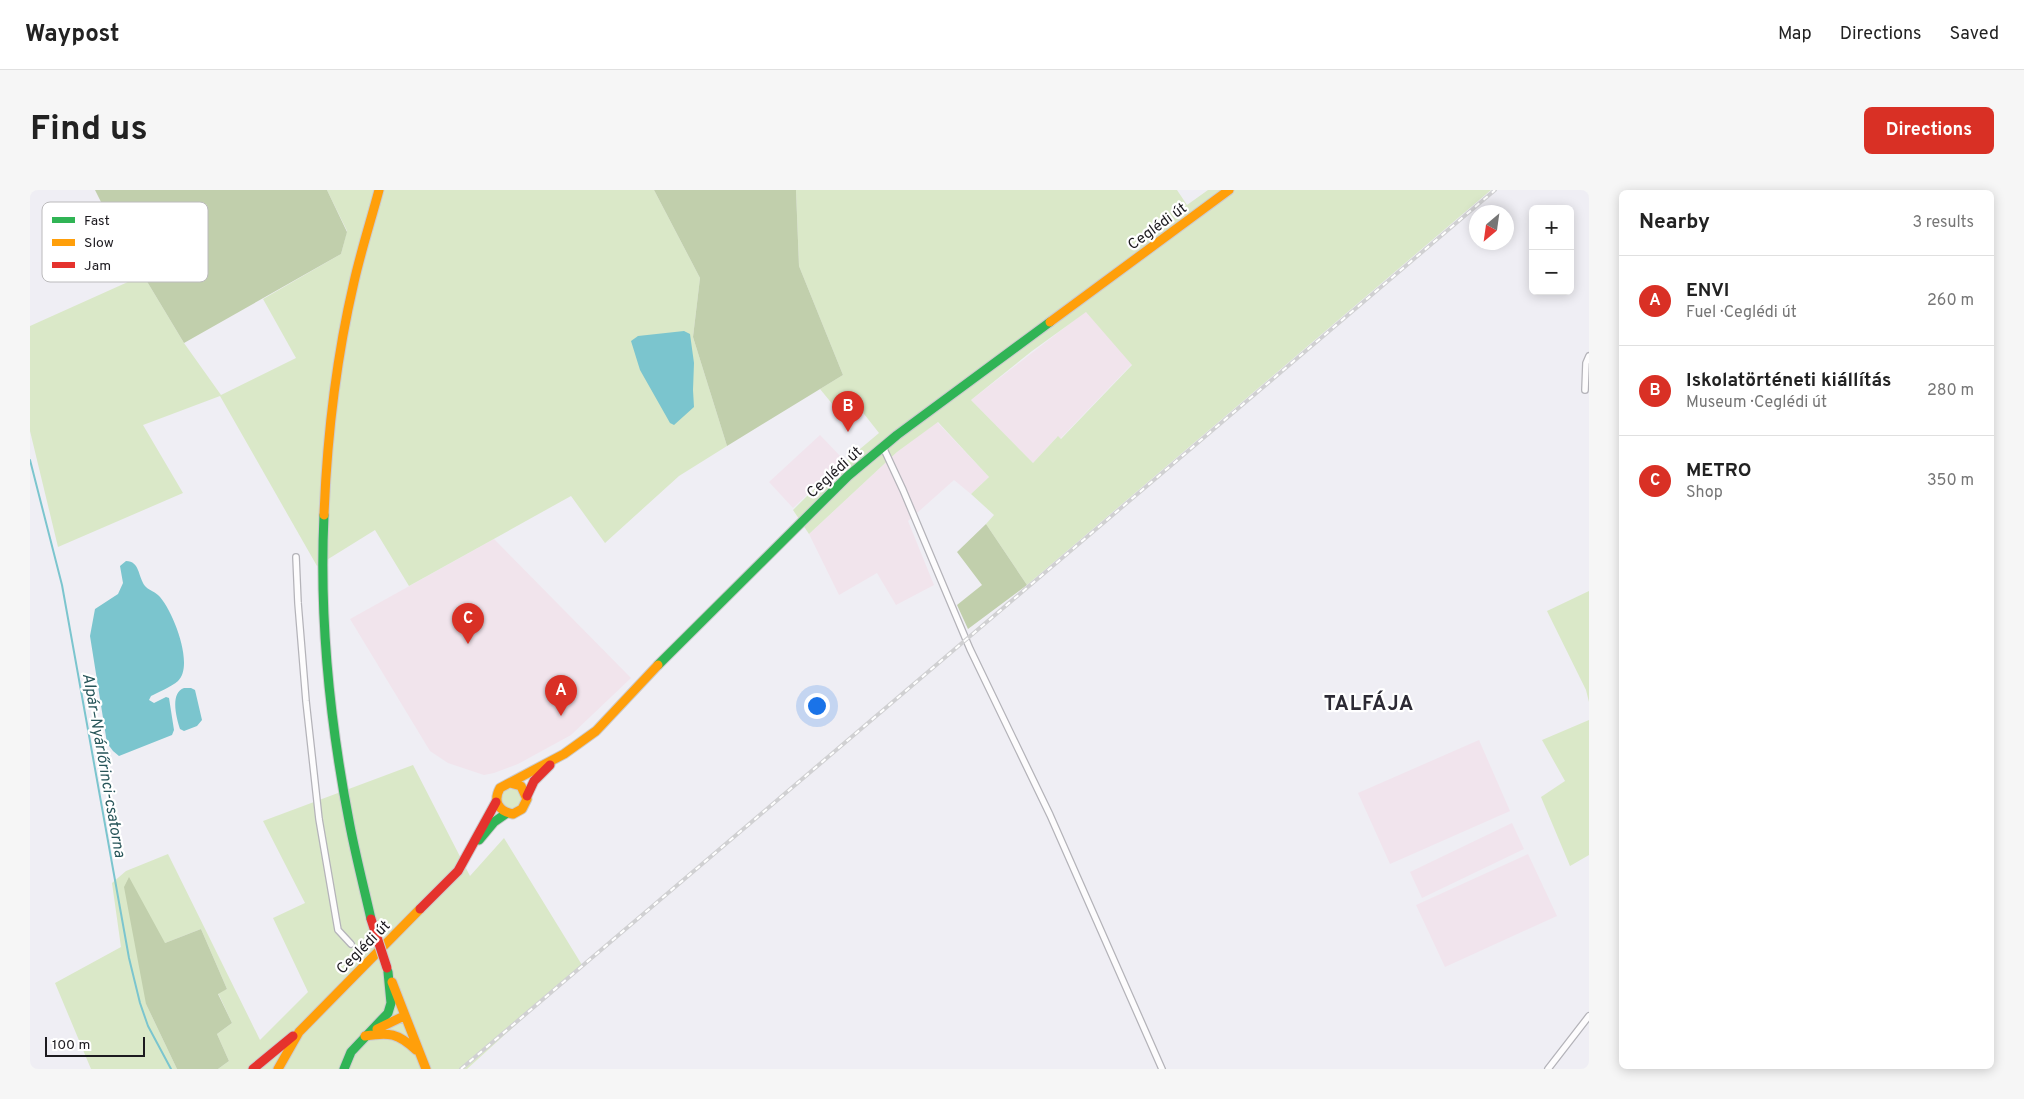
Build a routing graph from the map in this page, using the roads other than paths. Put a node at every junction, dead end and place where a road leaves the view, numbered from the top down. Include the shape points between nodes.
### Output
1 (379, 190) edge
2 (1223, 192) edge
3 (1589, 356) edge
4 (1585, 390) dead end
5 (882, 447) junction
6 (296, 557) dead end
7 (560, 756) junction
8 (510, 783) junction
9 (527, 796) junction
10 (496, 802) junction
11 (507, 813) junction
12 (472, 848) junction
13 (351, 944) dead end
14 (388, 970) junction
15 (404, 1016) junction
16 (1589, 1016) edge
17 (299, 1032) junction
18 (365, 1036) junction
19 (423, 1062) edge
20 (253, 1069) edge
21 (278, 1069) edge
22 (344, 1069) edge
23 (1162, 1069) edge
24 (1548, 1069) edge

1 - 14 main road, bridge via 341,346 331,412 322,539 324,650 336,754 344,804 371,919
2 - 5 main road, Ceglédi út
3 - 4 street
5 - 7 main road, Ceglédi út via 839,485 679,643 596,731
5 - 23 street via 970,649 1050,815
6 - 13 street via 306,701 320,819 338,930
7 - 8 main road, Ceglédi út
7 - 9 main road, Ceglédi út via 534,781
8 - 9 main road via 521,786
8 - 10 main road via 498,791
9 - 11 main road via 523,809
10 - 11 main road
10 - 12 main road, Ceglédi út
11 - 12 main road, Ceglédi út via 494,822
12 - 17 main road, Ceglédi út via 458,871
14 - 15 main road
14 - 18 main road via 391,1003 388,1013
15 - 18 main road
15 - 19 main road
16 - 24 street
17 - 20 main road
17 - 21 main road, Ceglédi út
18 - 19 main road via 384,1032 405,1038
18 - 22 main road via 351,1052

